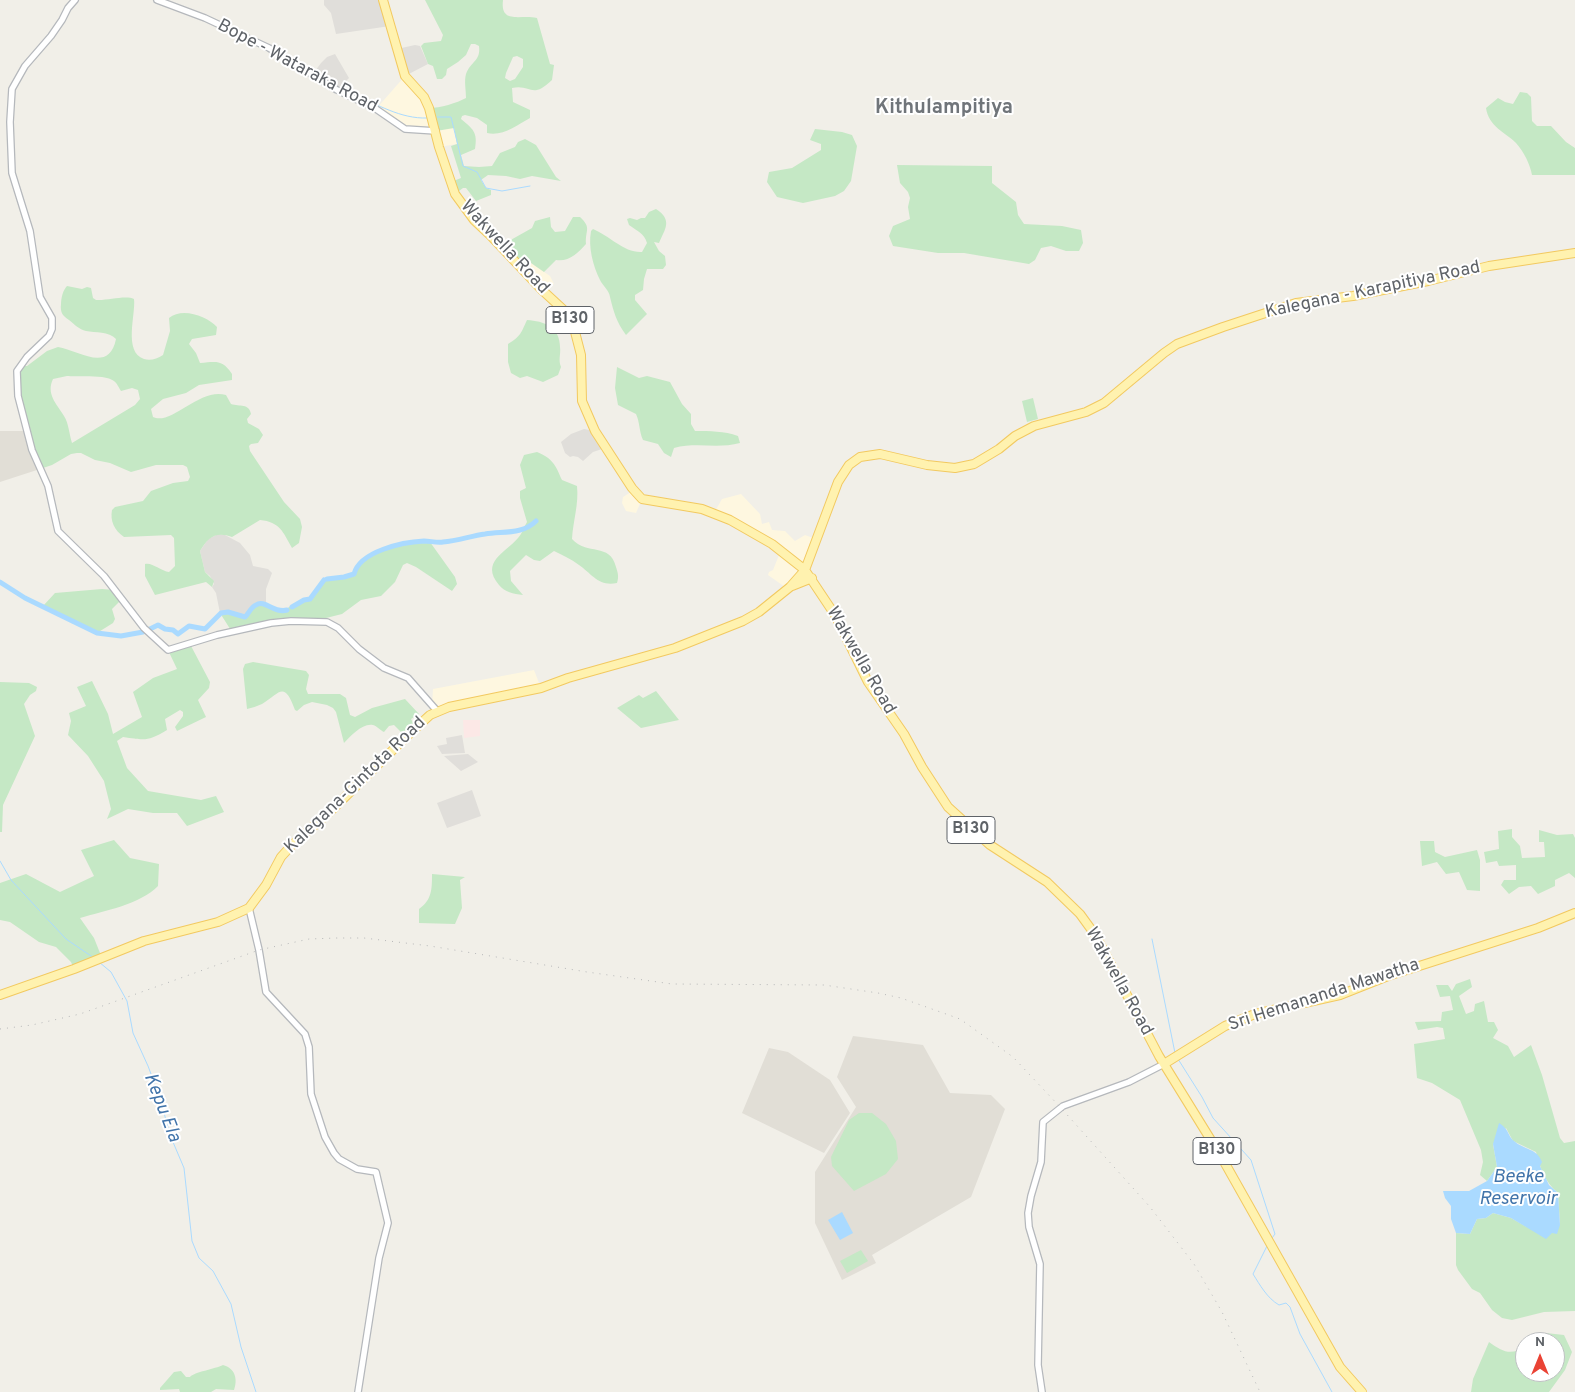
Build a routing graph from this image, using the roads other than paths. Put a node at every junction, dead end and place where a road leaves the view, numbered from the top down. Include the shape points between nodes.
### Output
1 (75, 0) edge
2 (157, 0) edge
3 (383, 0) edge
4 (436, 131) junction
5 (1575, 253) edge
6 (805, 570) junction
7 (812, 578) junction
8 (790, 587) junction
9 (438, 712) junction
10 (249, 908) junction
11 (1575, 913) edge
12 (0, 995) edge
13 (1164, 1064) junction
14 (358, 1392) edge
15 (1042, 1392) edge
16 (1362, 1392) edge

1 - 9 street via 51,36 25,66 12,89 10,122 12,173 30,231 40,297 52,318 50,336 17,371 18,396 32,450 48,486 58,531 104,576 144,628 168,650 271,623 327,622 384,668 408,678
2 - 4 street, Bope - Wataraka Road via 269,48 405,129
3 - 4 main road, Wakwella Road / B130 via 405,76 424,97
4 - 6 main road, Wakwella Road / B130 via 455,194 474,220 568,314 581,355 582,401 595,431 632,488 642,499 702,509 730,520 772,544
5 - 6 main road, Kalegana - Karapitiya Road via 1488,266 1353,296 1296,304 1223,327 1177,344 1104,403 1086,412 1034,426 974,464 955,468 880,454 860,457 849,465 838,482
6 - 7 main road, Wakwella Road / B130
6 - 8 main road, Kalegana-Gintota Road
7 - 8 main road, Kalegana-Gintota Road
7 - 13 main road, Wakwella Road / B130 via 835,615 868,682 904,734 939,796 978,836 1047,882 1080,914 1096,936
8 - 9 main road, Kalegana-Gintota Road via 743,621 675,648 540,688
9 - 10 main road, Kalegana-Gintota Road via 406,736 291,846
10 - 12 main road, Kalegana-Gintota Road via 218,922 153,939
10 - 14 street via 266,992 305,1034 309,1047 311,1094 325,1136 339,1159 357,1169 376,1172 388,1223 379,1258
11 - 13 main road, Sri Hemananda Mawatha via 1340,995 1255,1014 1225,1026
13 - 15 street via 1129,1082 1064,1106 1043,1122 1042,1162 1028,1213 1040,1264 1038,1364
13 - 16 main road, Wakwella Road / B130 via 1222,1158 1340,1367

